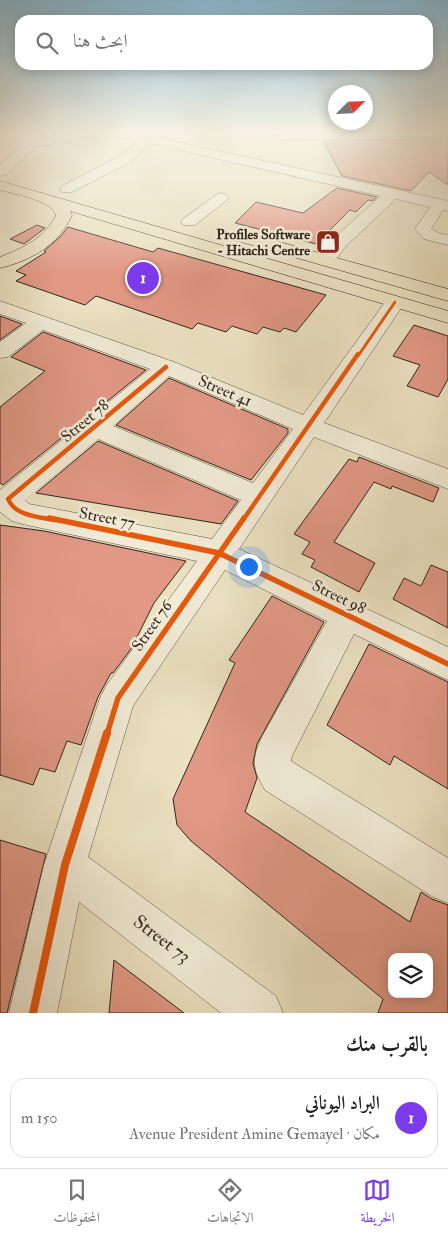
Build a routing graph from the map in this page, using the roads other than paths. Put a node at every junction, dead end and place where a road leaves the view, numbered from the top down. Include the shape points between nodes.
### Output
1 (9, 180) edge
2 (22, 180) edge
3 (84, 180) edge
4 (358, 180) edge
5 (67, 189) junction
6 (392, 194) junction
7 (222, 198) dead end
8 (51, 200) junction
9 (116, 202) dead end
10 (443, 205) edge
11 (171, 218) dead end
12 (189, 222) junction
13 (207, 228) dead end
14 (226, 232) dead end
15 (448, 240) edge
16 (326, 260) junction
17 (0, 263) edge
18 (448, 294) edge
19 (395, 302) junction
20 (448, 306) edge
21 (0, 308) edge
22 (448, 317) edge
23 (38, 323) junction
24 (0, 352) edge
25 (166, 367) junction
26 (308, 426) junction
27 (95, 428) junction
28 (448, 478) edge
29 (18, 492) joint
30 (258, 496) junction
31 (219, 553) junction
32 (347, 615) junction
33 (448, 664) edge
34 (65, 865) junction
35 (448, 882) edge
36 (33, 1013) edge
37 (259, 1013) edge

1 - 8 highway
2 - 5 highway
3 - 5 street
4 - 6 street
5 - 9 highway
6 - 10 street
6 - 16 street via 341,241
7 - 12 street
8 - 17 highway via 64,215 54,235
8 - 19 highway
10 - 15 street via 423,229 430,236
11 - 12 highway
12 - 13 highway
14 - 16 highway
16 - 18 highway
19 - 20 highway via 414,298
19 - 22 highway
19 - 26 street, Street 76
21 - 23 street, Street 41
23 - 24 street
23 - 25 street, Street 41
25 - 26 street, Street 41
25 - 27 street, Street 78
26 - 28 street, Street 41
26 - 30 street, Street 76
27 - 29 street, Street 78
27 - 30 street
29 - 31 street, Street 77 via 8,499 22,513
30 - 31 street, Street 76
31 - 32 street, Street 98
31 - 34 street, Street 76 via 118,698
32 - 33 street, Street 98
32 - 35 street via 271,758 274,769 279,776
34 - 36 street, Street 76
34 - 37 street, Street 73

